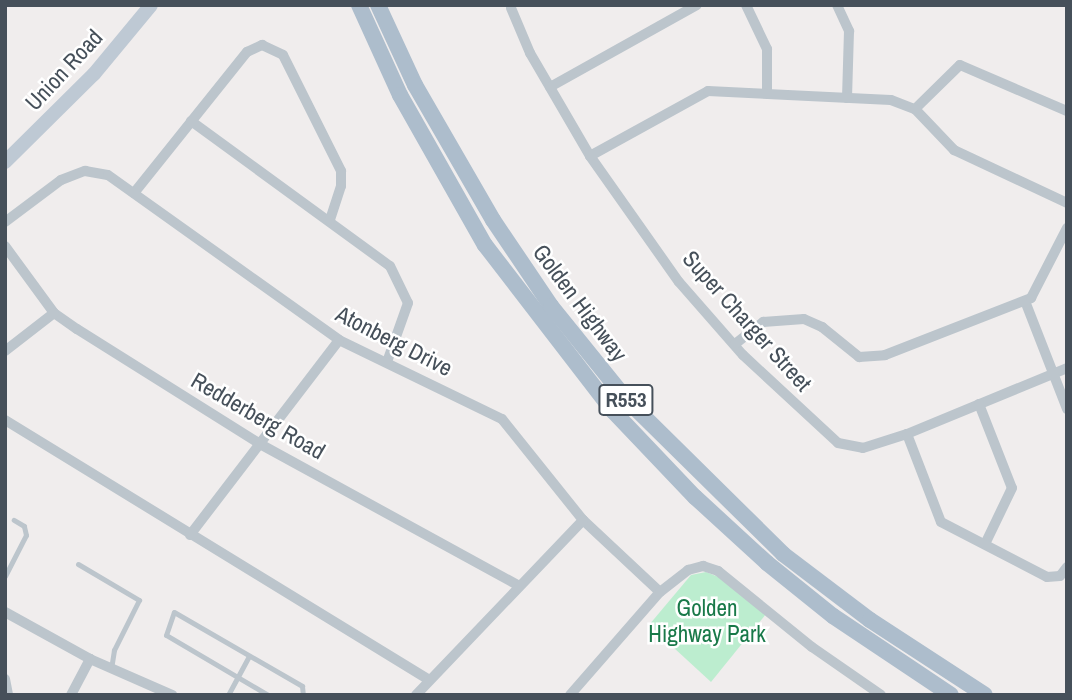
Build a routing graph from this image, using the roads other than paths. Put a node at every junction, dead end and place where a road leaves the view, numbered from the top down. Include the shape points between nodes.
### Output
1 (151, 5) edge
2 (359, 5) edge
3 (378, 5) edge
4 (697, 5) edge
5 (746, 5) edge
6 (836, 5) edge
7 (511, 8) dead end
8 (550, 87) junction
9 (767, 93) junction
10 (847, 98) junction
11 (915, 108) junction
12 (1067, 111) edge
13 (191, 121) junction
14 (590, 156) junction
15 (5, 162) edge
16 (134, 193) junction
17 (1067, 203) edge
18 (330, 219) junction
19 (5, 222) edge
20 (1067, 228) edge
21 (5, 246) edge
22 (1025, 301) junction
23 (54, 313) junction
24 (339, 340) junction
25 (735, 344) junction
26 (5, 351) edge
27 (387, 362) junction
28 (1067, 368) edge
29 (1052, 374) junction
30 (979, 404) junction
31 (1067, 409) edge
32 (5, 420) edge
33 (908, 434) junction
34 (260, 444) junction
35 (14, 520) dead end
36 (583, 520) junction
37 (190, 535) junction
38 (985, 544) junction
39 (78, 564) dead end
40 (1067, 567) edge
41 (5, 576) edge
42 (518, 585) junction
43 (660, 592) junction
44 (5, 612) edge
45 (249, 656) junction
46 (90, 659) junction
47 (111, 669) junction
48 (238, 677) junction
49 (5, 679) edge
50 (427, 679) junction
51 (8, 695) edge
52 (71, 695) edge
53 (172, 695) edge
54 (228, 695) edge
55 (268, 695) edge
56 (303, 695) edge
57 (416, 695) edge
58 (570, 695) edge
59 (881, 695) edge
60 (951, 695) edge
61 (985, 695) edge

1 - 15 street, Union Road via 94,74
2 - 60 main road, Golden Highway / R553 via 400,95 485,246 613,411 701,504 775,570 833,616
3 - 61 main road, Golden Highway / R553 via 415,85 493,220 551,306 626,400 783,554 879,626
4 - 8 street
5 - 9 street via 767,49
6 - 10 street via 849,31
7 - 8 street, Super Charger Street
8 - 14 street, Super Charger Street
9 - 10 street
9 - 14 street via 700,93
10 - 11 street via 891,100
11 - 12 street via 960,65
11 - 17 street via 954,150
13 - 16 street
13 - 18 street
13 - 18 street via 247,52 261,45 279,52 341,171
14 - 25 street, Super Charger Street via 680,282
16 - 19 street, Atonberg Drive via 108,175 79,172
16 - 24 street, Atonberg Drive
18 - 27 street via 387,261 405,294 406,317
20 - 22 street via 1040,288
21 - 23 street, Redderberg Road
22 - 25 street via 871,359 859,357 822,327 804,319 763,322
22 - 29 street
23 - 26 street
23 - 34 street, Redderberg Road
24 - 27 street, Atonberg Drive
24 - 34 street
25 - 33 street, Super Charger Street via 842,446 863,448
27 - 36 street, Atonberg Drive via 502,419
28 - 29 street, Super Charger Street
29 - 30 street, Super Charger Street
29 - 31 street
30 - 33 street, Super Charger Street
30 - 38 street via 1012,488
32 - 37 street
33 - 38 street via 941,522
34 - 37 street
34 - 42 street, Redderberg Road
35 - 41 lane via 26,535
36 - 42 street
36 - 43 street, Atonberg Drive
37 - 50 street
38 - 40 street via 1047,577 1060,576
39 - 47 lane via 139,600 114,650
42 - 50 street
43 - 58 street
43 - 59 street via 688,569 699,566 718,571 812,647
44 - 46 street
45 - 48 lane
45 - 48 lane via 180,612 168,622 166,635
45 - 56 lane via 302,686
46 - 47 street
46 - 52 street
47 - 53 street
48 - 54 lane
48 - 55 lane
49 - 51 street
50 - 57 street

